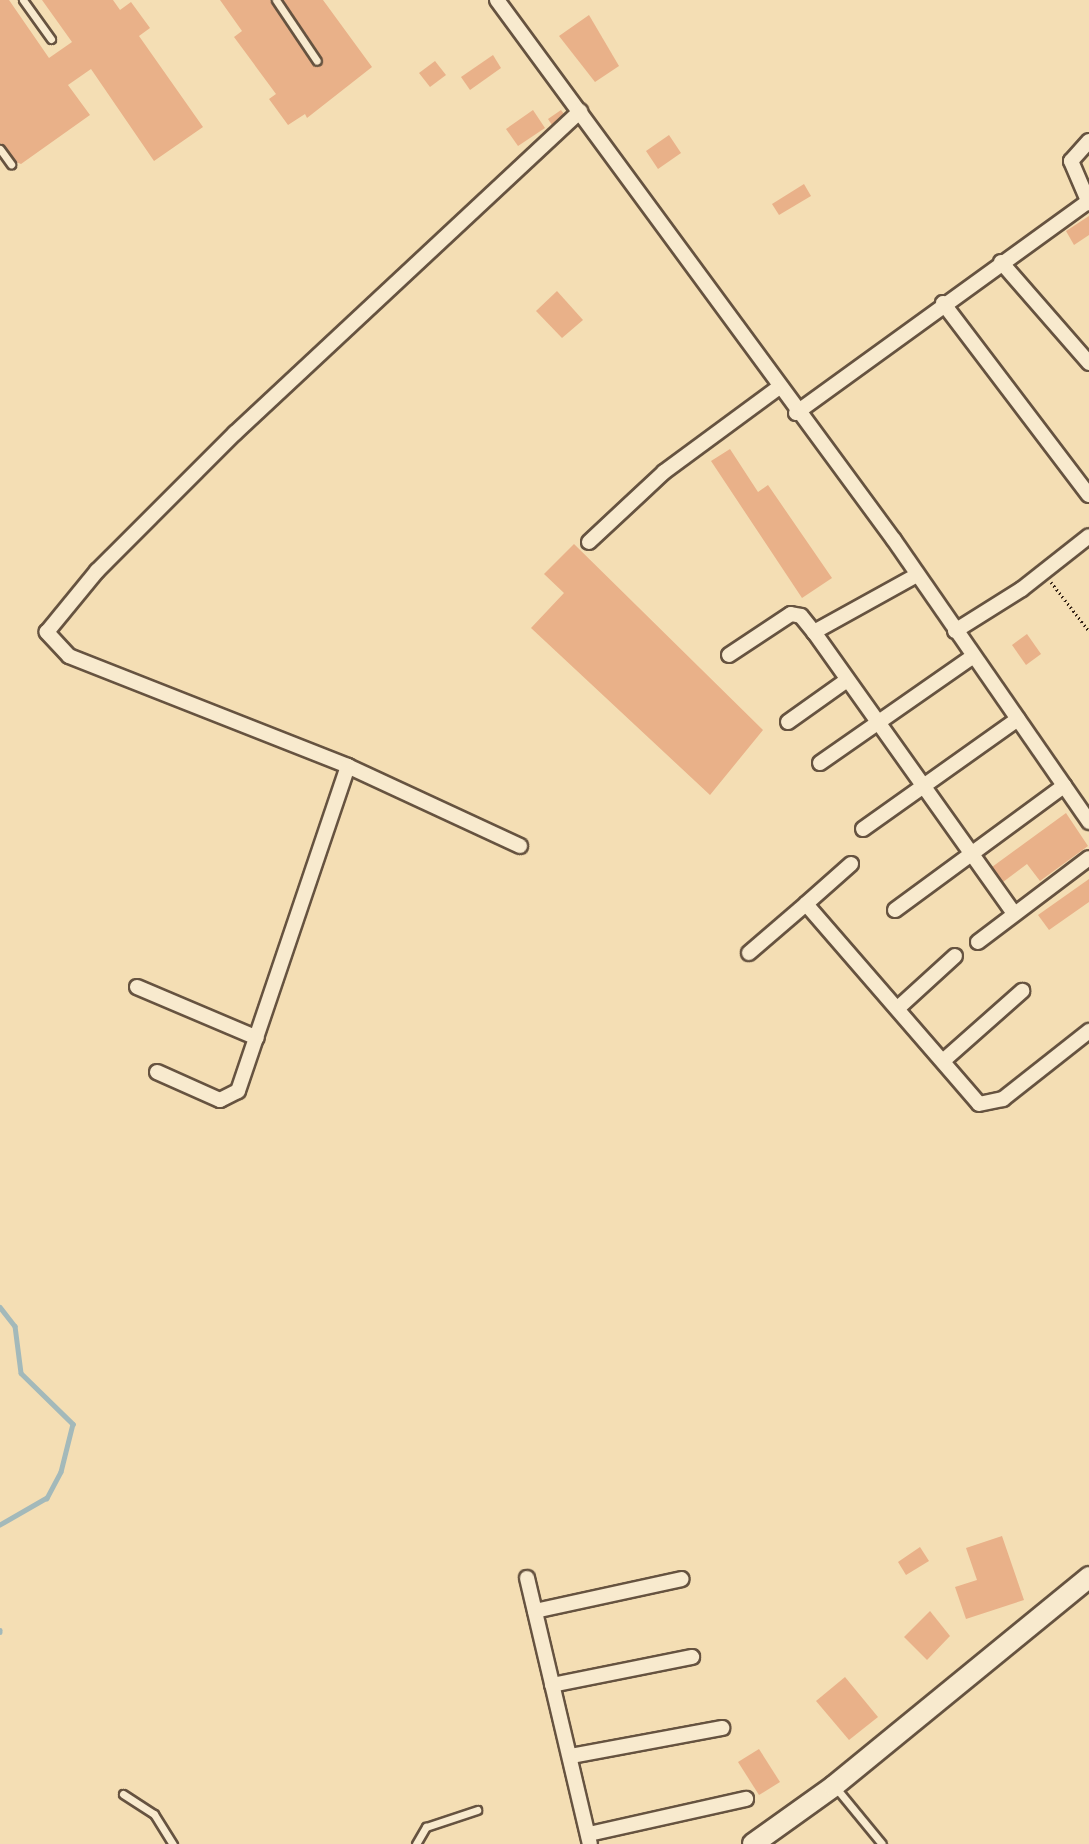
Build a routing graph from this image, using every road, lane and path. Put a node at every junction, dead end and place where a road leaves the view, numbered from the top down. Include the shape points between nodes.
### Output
1 (23, 0) edge
2 (276, 0) edge
3 (497, 0) edge
4 (51, 39) dead end
5 (317, 61) dead end
6 (580, 111) junction
7 (1089, 141) edge
8 (0, 149) edge
9 (11, 164) dead end
10 (1088, 202) edge
11 (1001, 262) junction
12 (943, 303) junction
13 (1089, 363) edge
14 (778, 388) junction
15 (796, 413) junction
16 (1089, 495) edge
17 (1089, 536) edge
18 (589, 542) dead end
19 (1045, 573) junction
20 (917, 575) junction
21 (955, 631) junction
22 (1089, 631) edge
23 (814, 632) junction
24 (729, 655) dead end
25 (972, 657) junction
26 (847, 681) junction
27 (1018, 719) junction
28 (788, 722) dead end
29 (876, 724) junction
30 (820, 762) dead end
31 (348, 766) junction
32 (1064, 786) junction
33 (924, 788) junction
34 (1089, 822) edge
35 (863, 829) dead end
36 (520, 846) dead end
37 (970, 853) junction
38 (1089, 858) edge
39 (851, 864) dead end
40 (806, 904) junction
41 (895, 910) dead end
42 (1013, 912) junction
43 (978, 942) dead end
44 (749, 953) dead end
45 (955, 956) dead end
46 (137, 987) dead end
47 (1022, 991) dead end
48 (898, 1008) junction
49 (1089, 1031) edge
50 (257, 1038) junction
51 (943, 1060) junction
52 (157, 1072) dead end
53 (1089, 1577) edge
54 (527, 1578) dead end
55 (682, 1579) dead end
56 (535, 1611) junction
57 (693, 1657) dead end
58 (552, 1685) junction
59 (722, 1728) dead end
60 (571, 1756) junction
61 (834, 1786) junction
62 (123, 1794) dead end
63 (746, 1799) dead end
64 (477, 1810) dead end
65 (589, 1839) edge
66 (173, 1844) edge
67 (416, 1844) edge
68 (753, 1844) edge
69 (882, 1844) edge

1 - 4 lane
2 - 5 lane
3 - 6 street
6 - 14 street
6 - 31 street via 235,433 48,626 50,639 69,656
7 - 10 street via 1071,161
8 - 9 lane
10 - 11 street
11 - 12 street
11 - 13 street
12 - 15 street
12 - 16 street
14 - 15 street
14 - 18 street via 664,472
15 - 20 street
17 - 19 street
19 - 21 street
19 - 22 path
20 - 21 street
20 - 23 street
21 - 25 street
23 - 24 street via 801,616 791,614
23 - 26 street
25 - 27 street
25 - 29 street
26 - 28 street
26 - 29 street
27 - 32 street
27 - 33 street
29 - 30 street
29 - 33 street
31 - 36 street
31 - 50 street
32 - 34 street
32 - 37 street
33 - 35 street
33 - 37 street
37 - 41 street
37 - 42 street
38 - 42 street
39 - 40 street
40 - 44 street
40 - 48 street
42 - 43 street
45 - 48 street
46 - 50 street
47 - 51 street
48 - 51 street
49 - 51 street via 986,1106
50 - 52 street via 240,1087 226,1101
53 - 61 main road
54 - 56 street
55 - 56 street
56 - 58 street
57 - 58 street
58 - 60 street
59 - 60 street
60 - 65 street
61 - 68 main road
61 - 69 lane
62 - 66 lane via 154,1814
63 - 65 street
64 - 67 lane via 426,1827

